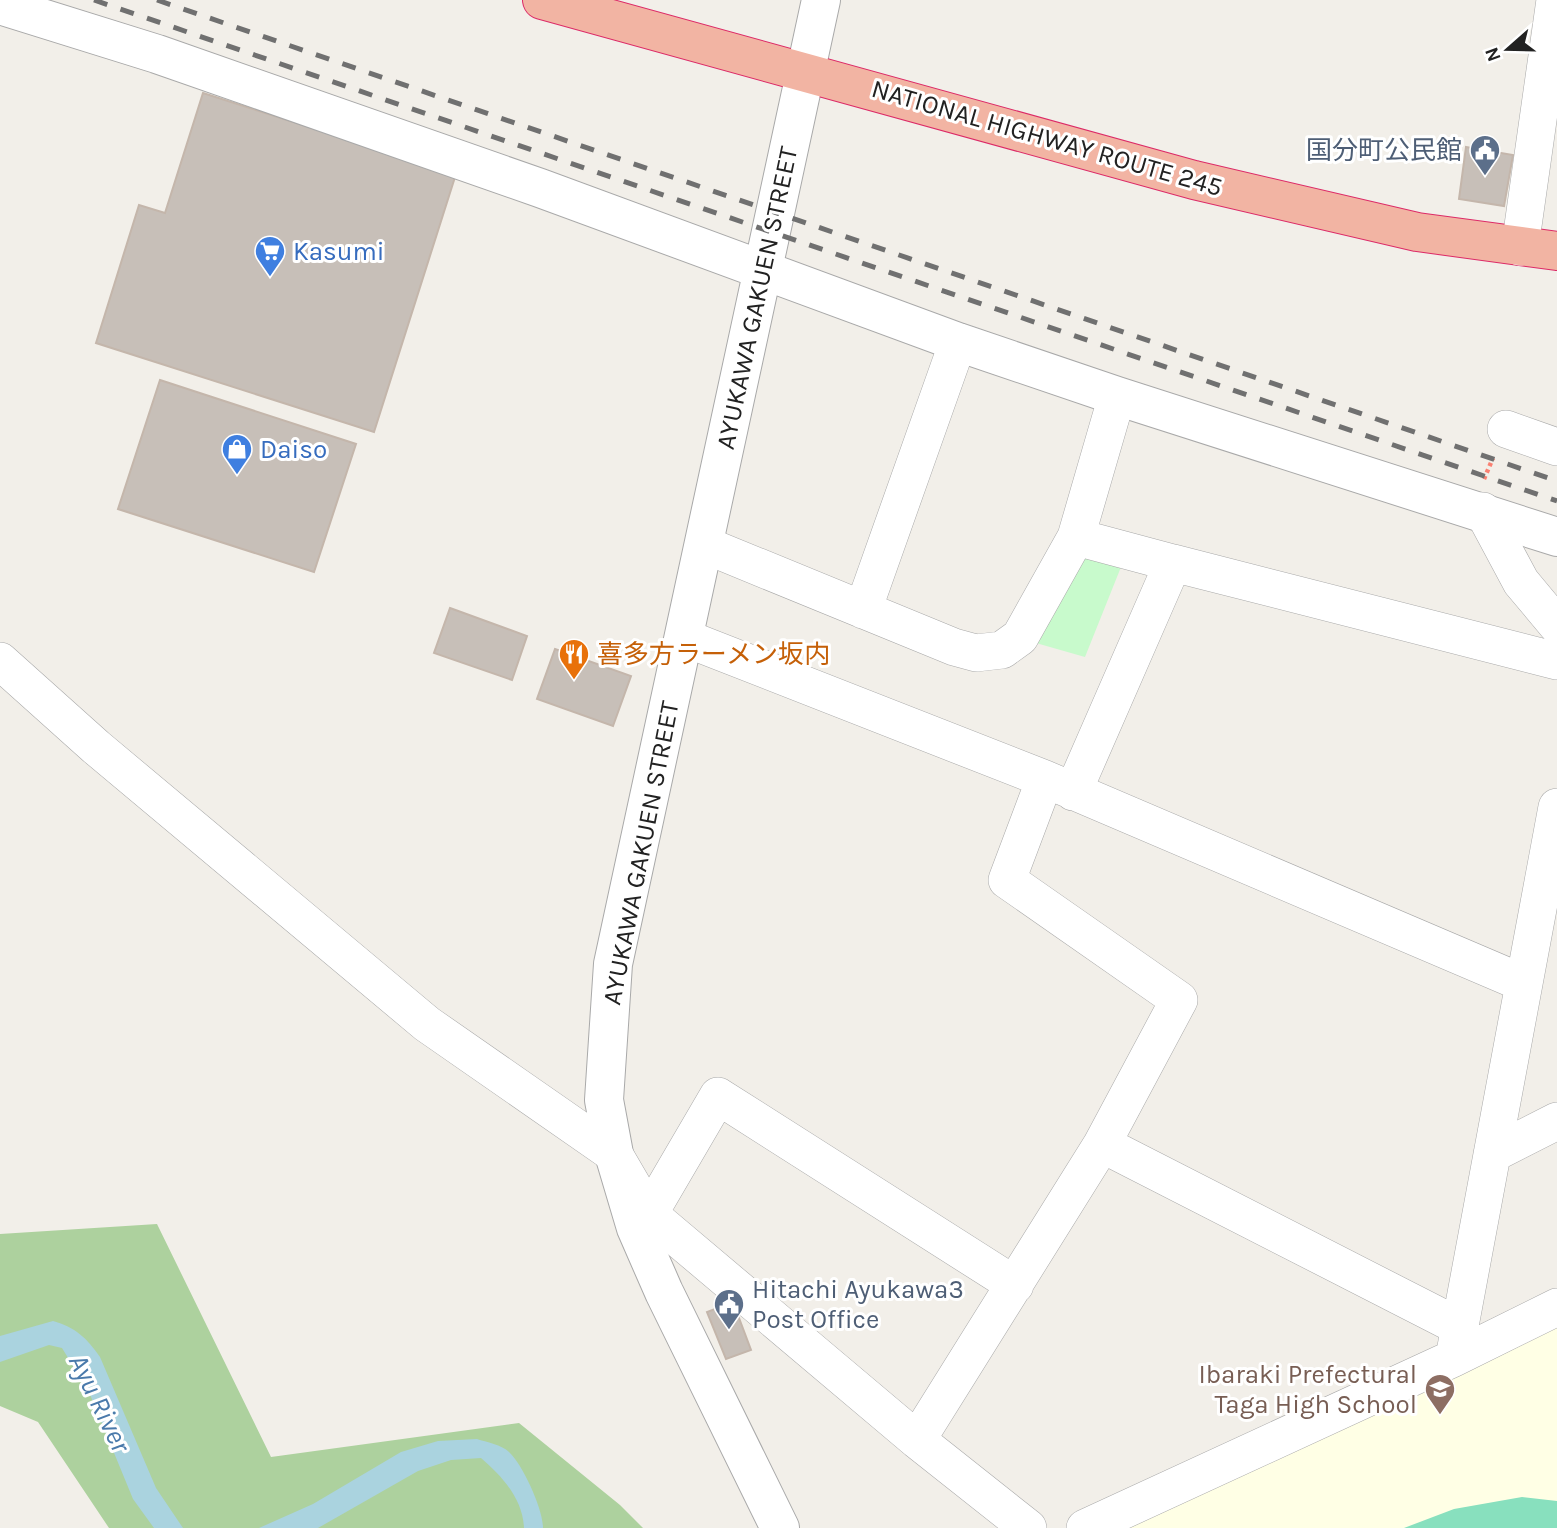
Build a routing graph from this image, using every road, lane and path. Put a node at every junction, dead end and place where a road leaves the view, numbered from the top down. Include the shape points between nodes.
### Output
1 (542, 0) edge
2 (821, 0) edge
3 (1555, 0) edge
4 (0, 5) edge
5 (805, 71) junction
6 (1538, 249) edge
7 (762, 268) junction
8 (958, 342) junction
9 (1117, 396) junction
10 (1506, 429) joint
11 (1557, 447) edge
12 (1483, 511) junction
13 (1076, 537) junction
14 (1557, 537) edge
15 (705, 545) junction
16 (1172, 563) junction
17 (863, 610) junction
18 (1557, 625) edge
19 (685, 638) junction
20 (0, 661) edge
21 (1557, 661) edge
22 (1059, 785) junction
23 (1557, 807) edge
24 (1554, 843) edge
25 (1523, 983) junction
26 (1557, 1121) edge
27 (1102, 1144) junction
28 (614, 1154) junction
29 (1492, 1154) junction
30 (649, 1214) junction
31 (1015, 1285) junction
32 (1557, 1307) edge
33 (1457, 1342) junction
34 (917, 1440) junction
35 (780, 1528) edge
36 (1028, 1528) edge
37 (1085, 1528) edge

1 - 5 highway, NATIONAL HIGHWAY ROUTE 245
2 - 5 street, AYUKAWA GAKUEN STREET
3 - 6 street
4 - 7 street via 170,59
5 - 6 highway, NATIONAL HIGHWAY ROUTE 245 via 1207,184 1404,229
5 - 7 street, AYUKAWA GAKUEN STREET
7 - 8 street
7 - 15 street, AYUKAWA GAKUEN STREET
8 - 9 street
8 - 17 street
9 - 12 street
9 - 13 street
10 - 11 street
10 - 12 path via 1485,475
12 - 14 street
12 - 18 street via 1521,582
13 - 16 street
13 - 17 street via 1020,637 1002,650 976,653 954,647
15 - 17 street
15 - 19 street, AYUKAWA GAKUEN STREET
16 - 21 street
16 - 22 street
19 - 22 street
19 - 28 street, AYUKAWA GAKUEN STREET via 613,964 604,1100
20 - 28 street via 428,1024
22 - 25 street
22 - 27 street via 1007,880 1179,1000
23 - 24 street
24 - 25 street
25 - 29 street
26 - 29 street
27 - 31 street
27 - 33 street
28 - 30 street
28 - 35 street, AYUKAWA GAKUEN STREET via 636,1228 664,1292
29 - 33 street
30 - 31 street via 718,1096
30 - 34 street
31 - 34 street
32 - 33 street
33 - 37 street
34 - 36 street

